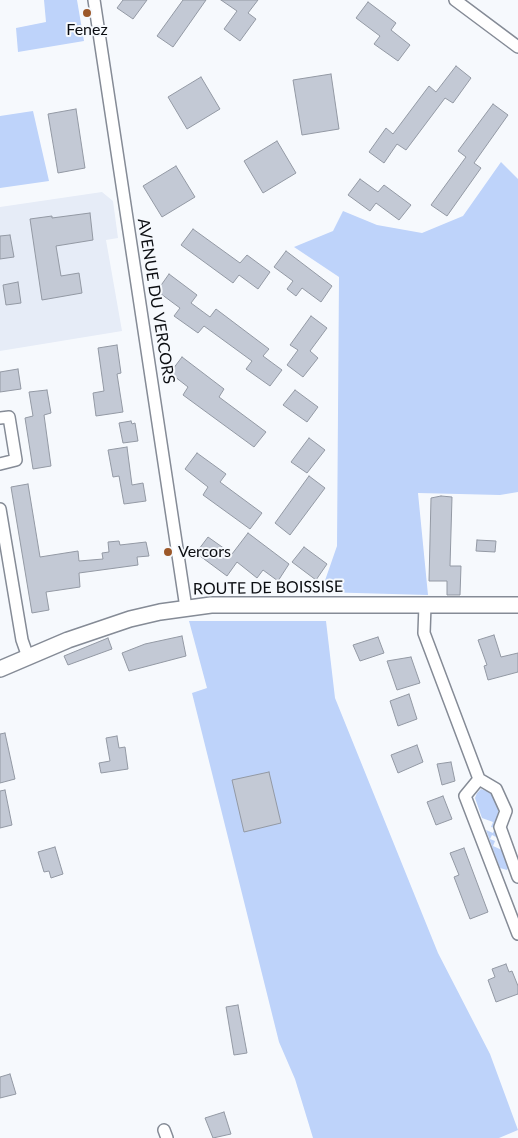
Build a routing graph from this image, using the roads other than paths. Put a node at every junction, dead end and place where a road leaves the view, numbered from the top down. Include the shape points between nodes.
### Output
1 (94, 0) edge
2 (456, 0) edge
3 (518, 47) edge
4 (0, 418) edge
5 (0, 464) edge
6 (0, 509) edge
7 (425, 605) junction
8 (518, 605) edge
9 (186, 608) junction
10 (28, 657) junction
11 (0, 668) edge
12 (478, 779) junction
13 (518, 877) edge
14 (518, 934) edge

1 - 9 street, AVENUE DU VERCORS
2 - 3 street
4 - 5 street via 9,417 16,460
6 - 10 street via 22,640
7 - 8 street, ROUTE DE BOISSISE
7 - 9 street, ROUTE DE BOISSISE via 278,603
7 - 12 street via 424,633
9 - 10 street, ROUTE DE BOISSISE via 112,625
10 - 11 street, ROUTE DE BOISSISE
12 - 13 street via 496,788 506,811 500,827
12 - 14 street via 465,796

